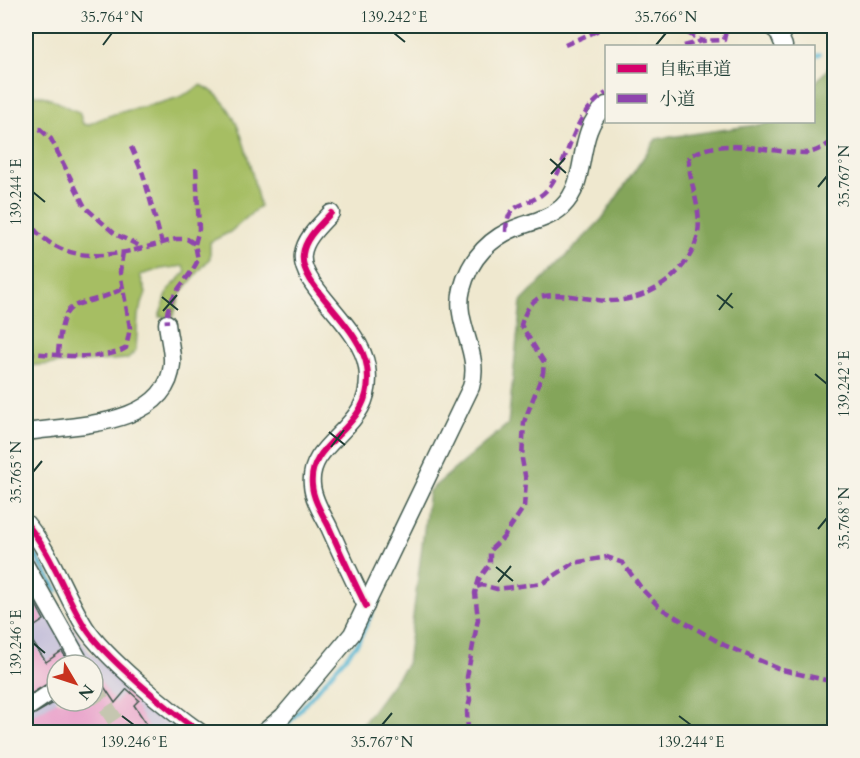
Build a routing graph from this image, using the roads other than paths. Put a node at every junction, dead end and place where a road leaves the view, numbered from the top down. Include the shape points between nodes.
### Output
1 (770, 26) edge
2 (784, 45) edge
3 (605, 106) edge
4 (331, 213) dead end
5 (166, 323) dead end
6 (26, 432) edge
7 (26, 523) edge
8 (26, 566) edge
9 (366, 606) junction
10 (75, 653) edge
11 (45, 696) edge
12 (26, 709) edge
13 (200, 732) edge
14 (264, 732) edge

1 - 2 street via 778,32
3 - 9 street via 588,127 577,184 568,201 554,214 496,238 467,273 460,306 475,364 474,376
4 - 9 street via 307,242 304,270 355,335 368,379 363,407 316,460 312,486
5 - 6 street via 172,363 169,378 148,406 128,417
7 - 13 street via 96,642
8 - 10 street
9 - 14 street via 336,656
11 - 12 street

